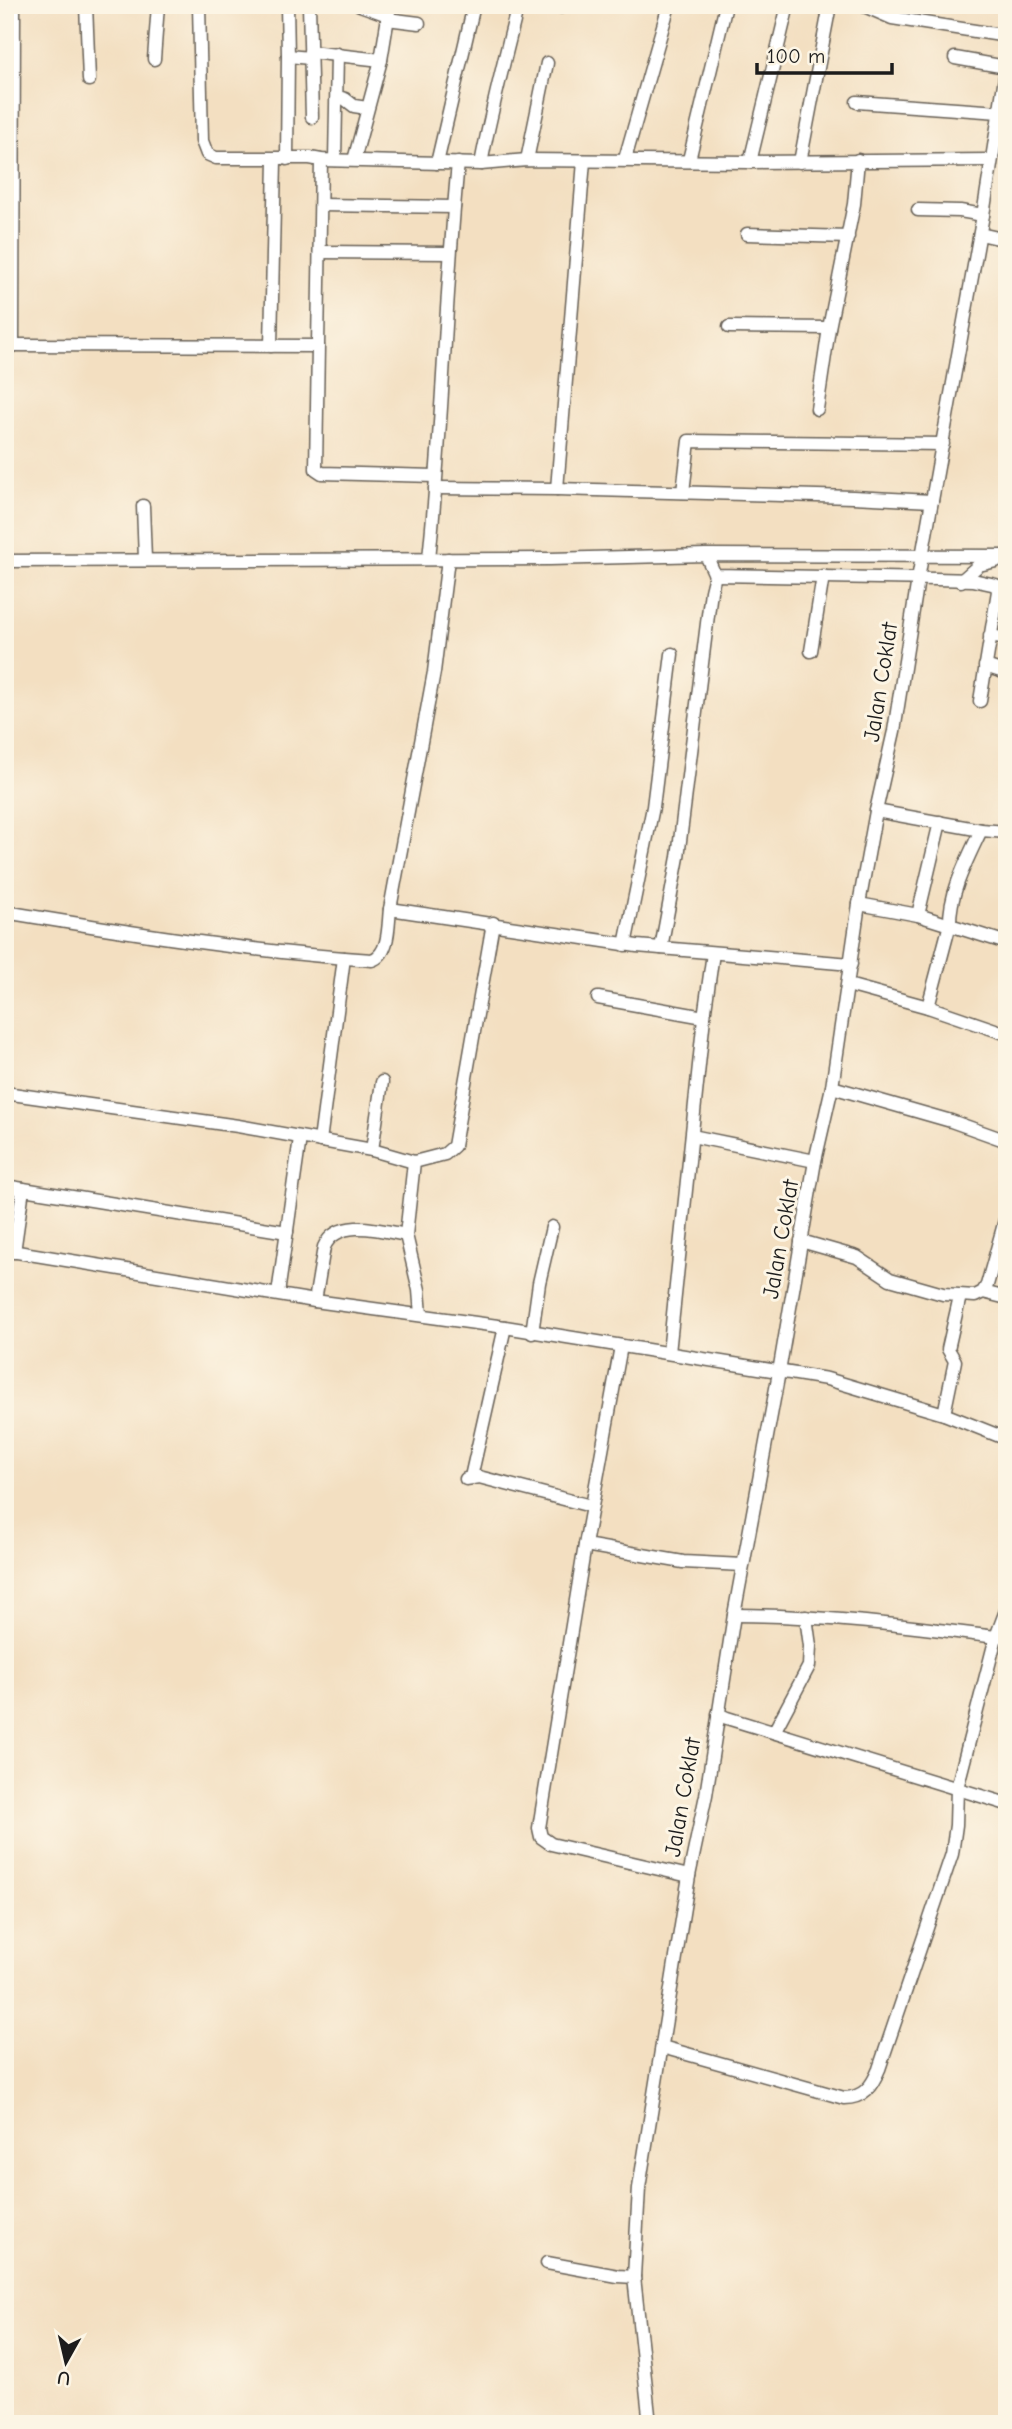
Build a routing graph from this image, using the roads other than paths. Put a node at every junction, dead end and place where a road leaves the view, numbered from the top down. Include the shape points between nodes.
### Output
1 (14, 5) edge
2 (86, 5) edge
3 (158, 5) edge
4 (200, 5) edge
5 (288, 5) edge
6 (309, 5) edge
7 (360, 5) edge
8 (474, 5) edge
9 (518, 5) edge
10 (669, 5) edge
11 (726, 5) edge
12 (788, 5) edge
13 (800, 5) edge
14 (862, 5) edge
15 (830, 7) edge
16 (389, 13) edge
17 (419, 23) dead end
18 (1007, 36) edge
19 (338, 54) junction
20 (288, 55) junction
21 (310, 55) junction
22 (955, 58) dead end
23 (154, 59) dead end
24 (381, 60) junction
25 (547, 63) dead end
26 (1007, 66) edge
27 (89, 80) dead end
28 (338, 97) junction
29 (857, 102) dead end
30 (367, 108) junction
31 (999, 112) junction
32 (312, 117) dead end
33 (625, 159) junction
34 (281, 160) junction
35 (321, 160) junction
36 (335, 160) junction
37 (354, 160) junction
38 (527, 160) junction
39 (689, 160) junction
40 (858, 160) junction
41 (991, 160) junction
42 (583, 161) junction
43 (750, 162) junction
44 (800, 162) junction
45 (438, 163) junction
46 (458, 163) junction
47 (481, 164) junction
48 (321, 205) junction
49 (454, 207) junction
50 (918, 210) dead end
51 (983, 215) junction
52 (747, 234) dead end
53 (979, 234) junction
54 (848, 237) junction
55 (1007, 240) edge
56 (321, 252) junction
57 (450, 253) junction
58 (729, 327) dead end
59 (829, 328) junction
60 (9, 346) edge
61 (271, 346) junction
62 (318, 346) junction
63 (817, 409) dead end
64 (943, 444) junction
65 (435, 482) junction
66 (557, 489) junction
67 (683, 492) junction
68 (932, 501) junction
69 (143, 506) dead end
70 (706, 555) junction
71 (923, 555) junction
72 (429, 558) junction
73 (1007, 558) edge
74 (145, 559) junction
75 (448, 559) junction
76 (5, 561) edge
77 (715, 575) junction
78 (823, 576) junction
79 (918, 579) junction
80 (961, 581) junction
81 (990, 636) junction
82 (1007, 639) edge
83 (811, 651) dead end
84 (672, 654) dead end
85 (985, 667) junction
86 (1007, 673) edge
87 (980, 702) dead end
88 (877, 811) junction
89 (940, 822) junction
90 (981, 830) junction
91 (1007, 832) edge
92 (859, 904) junction
93 (390, 909) junction
94 (5, 912) edge
95 (918, 915) junction
96 (493, 923) junction
97 (950, 924) junction
98 (1007, 943) edge
99 (625, 945) junction
100 (661, 948) junction
101 (713, 953) junction
102 (344, 958) junction
103 (851, 964) junction
104 (848, 985) junction
105 (598, 998) dead end
106 (929, 1003) junction
107 (705, 1017) junction
108 (1007, 1034) edge
109 (382, 1082) dead end
110 (832, 1087) junction
111 (5, 1093) edge
112 (692, 1136) junction
113 (300, 1138) junction
114 (320, 1141) junction
115 (1007, 1141) edge
116 (372, 1150) junction
117 (815, 1161) junction
118 (414, 1162) junction
119 (5, 1186) edge
120 (23, 1189) junction
121 (1007, 1213) edge
122 (552, 1227) dead end
123 (287, 1232) junction
124 (406, 1235) junction
125 (801, 1241) junction
126 (9, 1251) edge
127 (983, 1292) junction
128 (278, 1294) junction
129 (960, 1296) junction
130 (1007, 1298) edge
131 (315, 1301) junction
132 (421, 1315) junction
133 (505, 1327) junction
134 (533, 1333) junction
135 (621, 1346) junction
136 (669, 1353) junction
137 (779, 1372) junction
138 (944, 1414) junction
139 (1007, 1439) edge
140 (591, 1506) junction
141 (585, 1545) junction
142 (743, 1566) junction
143 (1007, 1608) edge
144 (734, 1615) junction
145 (806, 1617) junction
146 (996, 1637) junction
147 (718, 1714) junction
148 (775, 1732) junction
149 (957, 1788) junction
150 (1007, 1804) edge
151 (689, 1876) junction
152 (662, 2047) junction
153 (547, 2263) dead end
154 (634, 2277) junction
155 (650, 2424) edge

1 - 60 street
2 - 27 street
3 - 23 street
4 - 34 street via 205,152 216,159
5 - 20 street
6 - 21 street
7 - 16 street
8 - 45 street
9 - 47 street
10 - 33 street
11 - 39 street
12 - 43 street
13 - 15 street
14 - 18 street via 892,18
15 - 44 street
16 - 17 street
16 - 24 street
19 - 21 street
19 - 24 street
19 - 28 street
20 - 21 street
20 - 34 street
21 - 32 street
22 - 26 street
24 - 30 street
25 - 38 street
26 - 31 street, Jalan Coklat
28 - 30 street
28 - 36 street
29 - 31 street
30 - 37 street
31 - 41 street, Jalan Coklat
33 - 39 street
33 - 42 street
34 - 35 street
34 - 61 street
35 - 36 street
35 - 48 street
36 - 37 street
37 - 45 street
38 - 42 street
38 - 47 street
39 - 43 street
40 - 41 street
40 - 44 street
40 - 54 street
41 - 51 street, Jalan Coklat
42 - 66 street
43 - 44 street
45 - 46 street
46 - 47 street
46 - 49 street
48 - 49 street
48 - 56 street
49 - 57 street
50 - 51 street
51 - 53 street, Jalan Coklat
52 - 54 street
53 - 55 street
53 - 64 street, Jalan Coklat
54 - 59 street
56 - 57 street
56 - 62 street
57 - 65 street
58 - 59 street
59 - 63 street
60 - 61 street
61 - 62 street
62 - 65 street via 317,471
64 - 67 street via 689,441
64 - 68 street, Jalan Coklat
65 - 66 street
65 - 72 street
66 - 67 street
67 - 68 street
68 - 71 street, Jalan Coklat
69 - 74 street
70 - 71 street
70 - 75 street
70 - 77 street
71 - 73 street
71 - 79 street, Jalan Coklat
72 - 74 street
72 - 75 street
73 - 80 street via 979,565
74 - 76 street
75 - 93 street via 434,672
77 - 78 street
77 - 100 street via 678,857
78 - 79 street
78 - 83 street
79 - 80 street
79 - 88 street, Jalan Coklat
80 - 81 street via 996,585
81 - 82 street
81 - 85 street
84 - 99 street via 653,807
85 - 86 street
85 - 87 street
88 - 89 street
88 - 92 street, Jalan Coklat
89 - 90 street
89 - 95 street
90 - 91 street
90 - 97 street via 950,912
92 - 95 street
92 - 103 street, Jalan Coklat
93 - 96 street
93 - 102 street via 385,947 377,958
94 - 102 street
95 - 97 street
96 - 99 street
96 - 118 street via 454,1146 445,1154
97 - 98 street
97 - 106 street
99 - 100 street
100 - 101 street
101 - 103 street
101 - 107 street
102 - 114 street
103 - 104 street, Jalan Coklat
104 - 106 street
104 - 110 street, Jalan Coklat
105 - 107 street
106 - 108 street
107 - 112 street
109 - 116 street
110 - 115 street
110 - 117 street, Jalan Coklat
111 - 113 street
112 - 117 street
112 - 136 street
113 - 114 street
113 - 123 street
114 - 116 street
116 - 118 street
117 - 125 street, Jalan Coklat
118 - 124 street
119 - 120 street
120 - 123 street
120 - 126 street
121 - 127 street
122 - 134 street
123 - 128 street
124 - 131 street via 351,1227 340,1230 324,1247
124 - 132 street
125 - 129 street via 856,1257 890,1279
125 - 137 street, Jalan Coklat
126 - 128 street
127 - 129 street
127 - 130 street
128 - 131 street
129 - 138 street via 948,1349 955,1361
131 - 132 street
132 - 133 street
133 - 134 street
133 - 140 street via 467,1479 479,1477
134 - 135 street
135 - 136 street
135 - 140 street
136 - 137 street
137 - 138 street via 827,1379
137 - 142 street, Jalan Coklat
138 - 139 street
140 - 141 street
141 - 142 street via 683,1562
141 - 151 street via 541,1837 551,1844
142 - 144 street, Jalan Coklat
143 - 146 street
144 - 145 street
144 - 147 street, Jalan Coklat
145 - 146 street
145 - 148 street via 808,1666
146 - 149 street
147 - 148 street
147 - 151 street, Jalan Coklat
148 - 149 street
149 - 150 street
149 - 152 street via 952,1854 870,2088 859,2097 845,2098
151 - 152 street, Jalan Coklat
152 - 154 street, Jalan Coklat via 637,2207
153 - 154 street
154 - 155 street, Jalan Coklat

